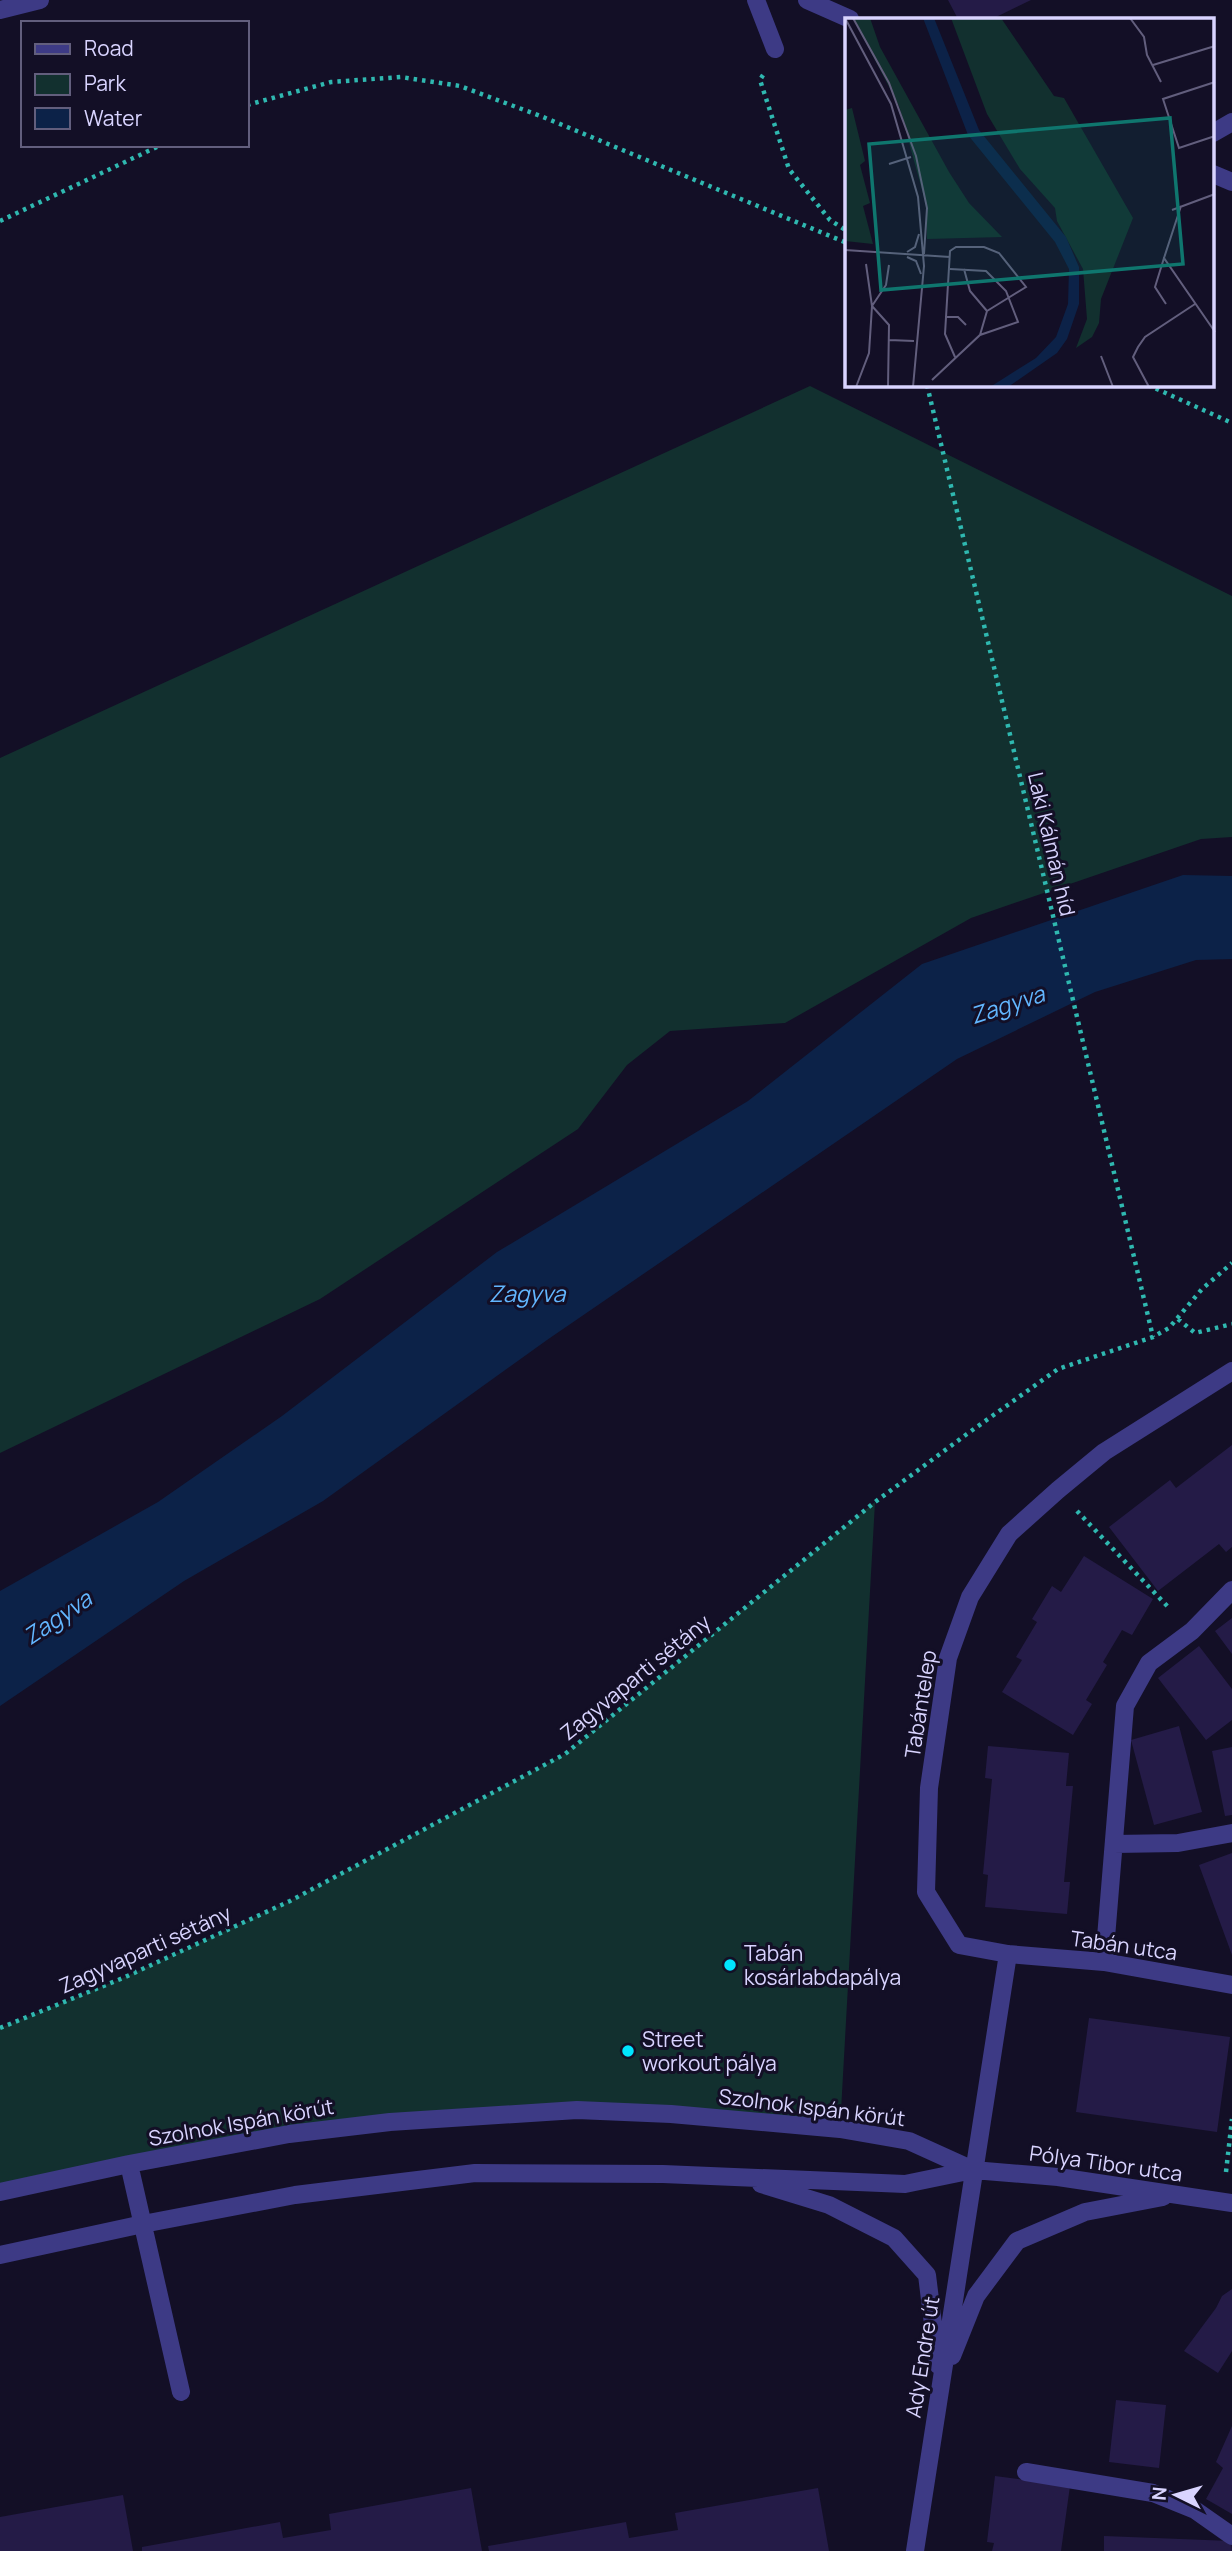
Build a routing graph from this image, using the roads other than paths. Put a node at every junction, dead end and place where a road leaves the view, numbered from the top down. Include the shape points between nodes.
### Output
1 (40, 0) edge
2 (756, 0) edge
3 (807, 0) edge
4 (0, 10) edge
5 (848, 18) edge
6 (775, 50) road end
7 (1232, 122) edge
8 (1214, 132) edge
9 (1214, 174) edge
10 (1232, 182) edge
11 (1232, 1371) edge
12 (1232, 1590) edge
13 (1232, 1833) edge
14 (1114, 1844) junction
15 (1008, 1954) junction
16 (1104, 1962) junction
17 (1232, 1985) edge
18 (129, 2164) junction
19 (973, 2170) junction
20 (744, 2179) junction
21 (0, 2192) edge
22 (1177, 2195) junction
23 (1227, 2202) edge
24 (143, 2224) junction
25 (0, 2255) edge
26 (941, 2385) junction
27 (181, 2392) dead end
28 (1026, 2472) dead end
29 (1232, 2536) edge
30 (915, 2551) edge

1 - 4 street
2 - 6 street
3 - 5 street
7 - 8 street
9 - 10 street
11 - 15 street, Tabántelep via 1104,1452 1058,1490 1009,1534 970,1597 947,1658 929,1788 926,1892 958,1945
12 - 14 street via 1192,1631 1149,1663 1125,1706
13 - 14 street via 1178,1843
14 - 16 street
15 - 16 street, Tabán utca
15 - 19 street, Ady Endre út
16 - 17 street, Tabán utca
18 - 19 street, Szolnok Ispán körút via 289,2134 390,2122 577,2110 839,2129 909,2141
18 - 21 street, Szolnok Ispán körút
18 - 24 street
19 - 20 street via 905,2184
19 - 22 street, Pólya Tibor utca
19 - 26 street, Ady Endre út
20 - 24 street via 475,2173 295,2195
20 - 26 street via 829,2205 894,2238 927,2275
22 - 23 street, Pólya Tibor utca
22 - 26 street via 1085,2212 1017,2241 976,2296
24 - 25 street
24 - 27 street
26 - 30 street, Ady Endre út
28 - 29 street via 1153,2493 1195,2510

